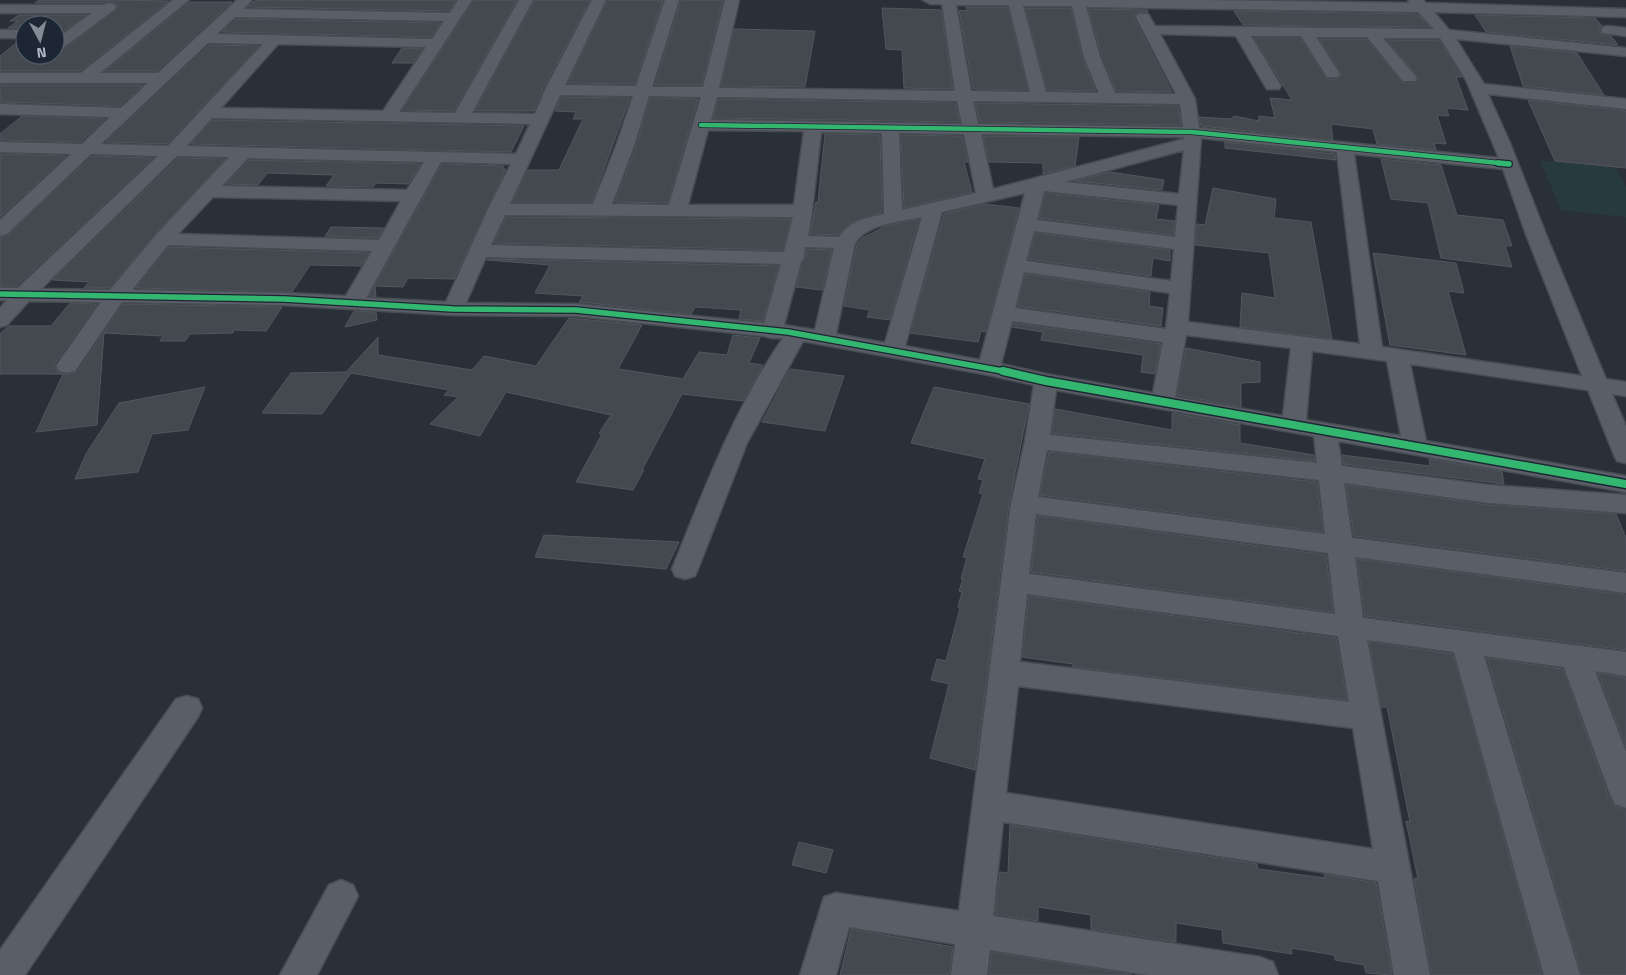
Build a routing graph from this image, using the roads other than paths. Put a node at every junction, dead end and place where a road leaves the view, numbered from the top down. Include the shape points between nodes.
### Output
1 (119, 0) edge
2 (182, 0) edge
3 (245, 0) edge
4 (465, 0) edge
5 (526, 0) edge
6 (599, 0) edge
7 (672, 0) edge
8 (732, 0) edge
9 (930, 0) edge
10 (983, 0) edge
11 (1046, 0) edge
12 (948, 1) edge
13 (1015, 1) edge
14 (1078, 1) edge
15 (1109, 1) edge
16 (1176, 1) edge
17 (1135, 2) junction
18 (1419, 4) edge
19 (0, 9) edge
20 (106, 10) junction
21 (1542, 11) junction
22 (1593, 12) junction
23 (230, 13) junction
24 (1626, 13) edge
25 (454, 17) junction
26 (1150, 30) junction
27 (1608, 30) junction
28 (1241, 31) junction
29 (1306, 32) junction
30 (1626, 32) edge
31 (1372, 33) junction
32 (0, 34) edge
33 (15, 34) edge
34 (65, 34) edge
35 (73, 34) junction
36 (1445, 34) junction
37 (203, 38) junction
38 (65, 40) edge
39 (274, 40) junction
40 (435, 43) junction
41 (1567, 46) junction
42 (1625, 54) edge
43 (30, 65) edge
44 (1332, 74) dead end
45 (7, 78) edge
46 (85, 78) junction
47 (161, 78) junction
48 (1408, 78) dead end
49 (1273, 86) dead end
50 (1479, 88) junction
51 (554, 90) junction
52 (642, 91) junction
53 (710, 93) junction
54 (964, 96) junction
55 (1040, 97) junction
56 (1109, 98) junction
57 (1187, 99) junction
58 (1626, 104) edge
59 (0, 109) edge
60 (124, 113) junction
61 (207, 113) junction
62 (388, 116) junction
63 (461, 117) junction
64 (541, 119) junction
65 (701, 125) junction
66 (813, 126) junction
67 (890, 128) junction
68 (970, 129) junction
69 (1192, 137) junction
70 (1345, 148) junction
71 (86, 149) junction
72 (3, 150) edge
73 (173, 151) junction
74 (243, 153) junction
75 (434, 159) junction
76 (521, 160) junction
77 (1509, 164) junction
78 (1036, 185) junction
79 (208, 191) junction
80 (413, 196) junction
81 (986, 196) junction
82 (1188, 200) junction
83 (934, 208) junction
84 (497, 209) junction
85 (600, 210) junction
86 (677, 210) junction
87 (803, 211) junction
88 (893, 218) junction
89 (1026, 224) junction
90 (0, 230) edge
91 (163, 239) junction
92 (845, 243) junction
93 (1184, 244) junction
94 (385, 246) junction
95 (795, 249) junction
96 (479, 251) junction
97 (1016, 265) junction
98 (1180, 288) junction
99 (0, 294) edge
100 (23, 295) junction
101 (116, 296) junction
102 (353, 303) junction
103 (454, 309) junction
104 (1003, 313) junction
105 (0, 321) edge
106 (772, 332) junction
107 (1176, 332) junction
108 (797, 334) junction
109 (824, 339) junction
110 (1302, 344) junction
111 (893, 351) junction
112 (1372, 352) junction
113 (1397, 357) junction
114 (67, 366) dead end
115 (989, 368) junction
116 (1046, 381) junction
117 (1597, 385) junction
118 (1626, 389) edge
119 (1163, 400) junction
120 (1294, 423) junction
121 (1325, 429) junction
122 (1037, 441) junction
123 (1415, 446) junction
124 (1626, 455) edge
125 (1330, 473) junction
126 (1626, 484) edge
127 (1024, 504) junction
128 (1626, 504) edge
129 (1340, 545) junction
130 (686, 569) dead end
131 (1015, 582) junction
132 (1626, 583) edge
133 (1350, 626) junction
134 (1465, 642) junction
135 (1575, 657) junction
136 (1626, 664) edge
137 (1003, 672) junction
138 (187, 708) dead end
139 (1366, 717) junction
140 (1626, 794) edge
141 (989, 805) junction
142 (1393, 868) junction
143 (342, 896) dead end
144 (976, 930) junction
145 (4, 975) edge
146 (298, 975) edge
147 (818, 975) edge
148 (969, 975) edge
149 (1260, 975) edge
150 (1412, 975) edge
151 (1562, 975) edge

1 - 20 street
2 - 46 street
3 - 23 street
4 - 25 street
5 - 63 street
6 - 51 street
7 - 52 street
8 - 53 street
9 - 12 street
10 - 12 street
10 - 13 street
11 - 13 street
11 - 14 street
12 - 54 street
13 - 55 street
14 - 15 street
14 - 56 street via 1092,57
15 - 17 street
16 - 17 street
16 - 18 street
17 - 26 street
18 - 21 street
18 - 36 street
19 - 20 street
20 - 35 street
21 - 22 street
21 - 41 street
22 - 24 street
22 - 27 street
23 - 25 street
23 - 37 street
25 - 40 street
26 - 28 street
26 - 57 street
27 - 30 street
27 - 42 street
28 - 29 street
28 - 49 street
29 - 31 street
29 - 44 street
31 - 36 street
31 - 48 street
32 - 33 street
34 - 35 street
35 - 38 street
36 - 41 street
36 - 50 street
37 - 39 street
37 - 47 street
39 - 40 street
39 - 61 street
40 - 62 street
41 - 42 street
43 - 45 street
45 - 46 street
46 - 47 street
47 - 60 street
50 - 58 street
50 - 77 street
51 - 52 street
51 - 64 street
52 - 53 street
52 - 85 street
53 - 54 street
53 - 65 street
54 - 55 street
54 - 68 street
55 - 56 street
56 - 57 street
57 - 69 street
59 - 60 street
60 - 71 street
61 - 62 street
61 - 73 street
62 - 63 street
63 - 64 street
64 - 76 street
65 - 66 street
65 - 86 street
66 - 67 street
66 - 87 street
67 - 68 street
67 - 88 street
68 - 69 street
68 - 81 street
69 - 70 street
69 - 78 street
69 - 82 street
70 - 77 street
70 - 112 street
71 - 72 street
71 - 73 street
71 - 90 street
73 - 74 street
73 - 100 street
74 - 75 street
74 - 79 street
75 - 76 street
75 - 80 street
76 - 84 street
77 - 117 street
78 - 81 street
78 - 82 street
78 - 89 street
79 - 80 street
79 - 91 street
80 - 94 street
81 - 83 street
82 - 93 street
83 - 88 street
83 - 111 street
84 - 85 street
84 - 96 street
85 - 86 street
86 - 87 street
87 - 95 street
88 - 92 street via 869,223 853,231
89 - 93 street
89 - 97 street
91 - 94 street
91 - 101 street
92 - 95 street
92 - 109 street
93 - 98 street
94 - 102 street
95 - 96 street
95 - 106 street
96 - 103 street
97 - 98 street
97 - 104 street
98 - 107 street
99 - 100 street
100 - 101 street
100 - 105 street
101 - 102 street
101 - 114 street
102 - 103 street
103 - 106 street via 576,310
104 - 107 street
104 - 115 street
106 - 108 street
107 - 110 street
107 - 119 street
108 - 109 street
108 - 130 street via 735,443
109 - 111 street
110 - 112 street
110 - 120 street
111 - 115 street
112 - 113 street
113 - 117 street
113 - 123 street
115 - 116 street
116 - 119 street
116 - 122 street
117 - 118 street
117 - 124 street
119 - 120 street
120 - 121 street
121 - 123 street
121 - 125 street
122 - 125 street
122 - 127 street
123 - 126 street
125 - 128 street via 1489,494
125 - 129 street
127 - 129 street
127 - 131 street
129 - 132 street
129 - 133 street
131 - 133 street
131 - 137 street
133 - 134 street
133 - 139 street
134 - 135 street
134 - 151 street
135 - 136 street
135 - 140 street
137 - 139 street
137 - 141 street
138 - 145 street
139 - 142 street
141 - 142 street
141 - 144 street
142 - 150 street
143 - 146 street
144 - 147 street via 836,909
144 - 148 street
144 - 149 street

